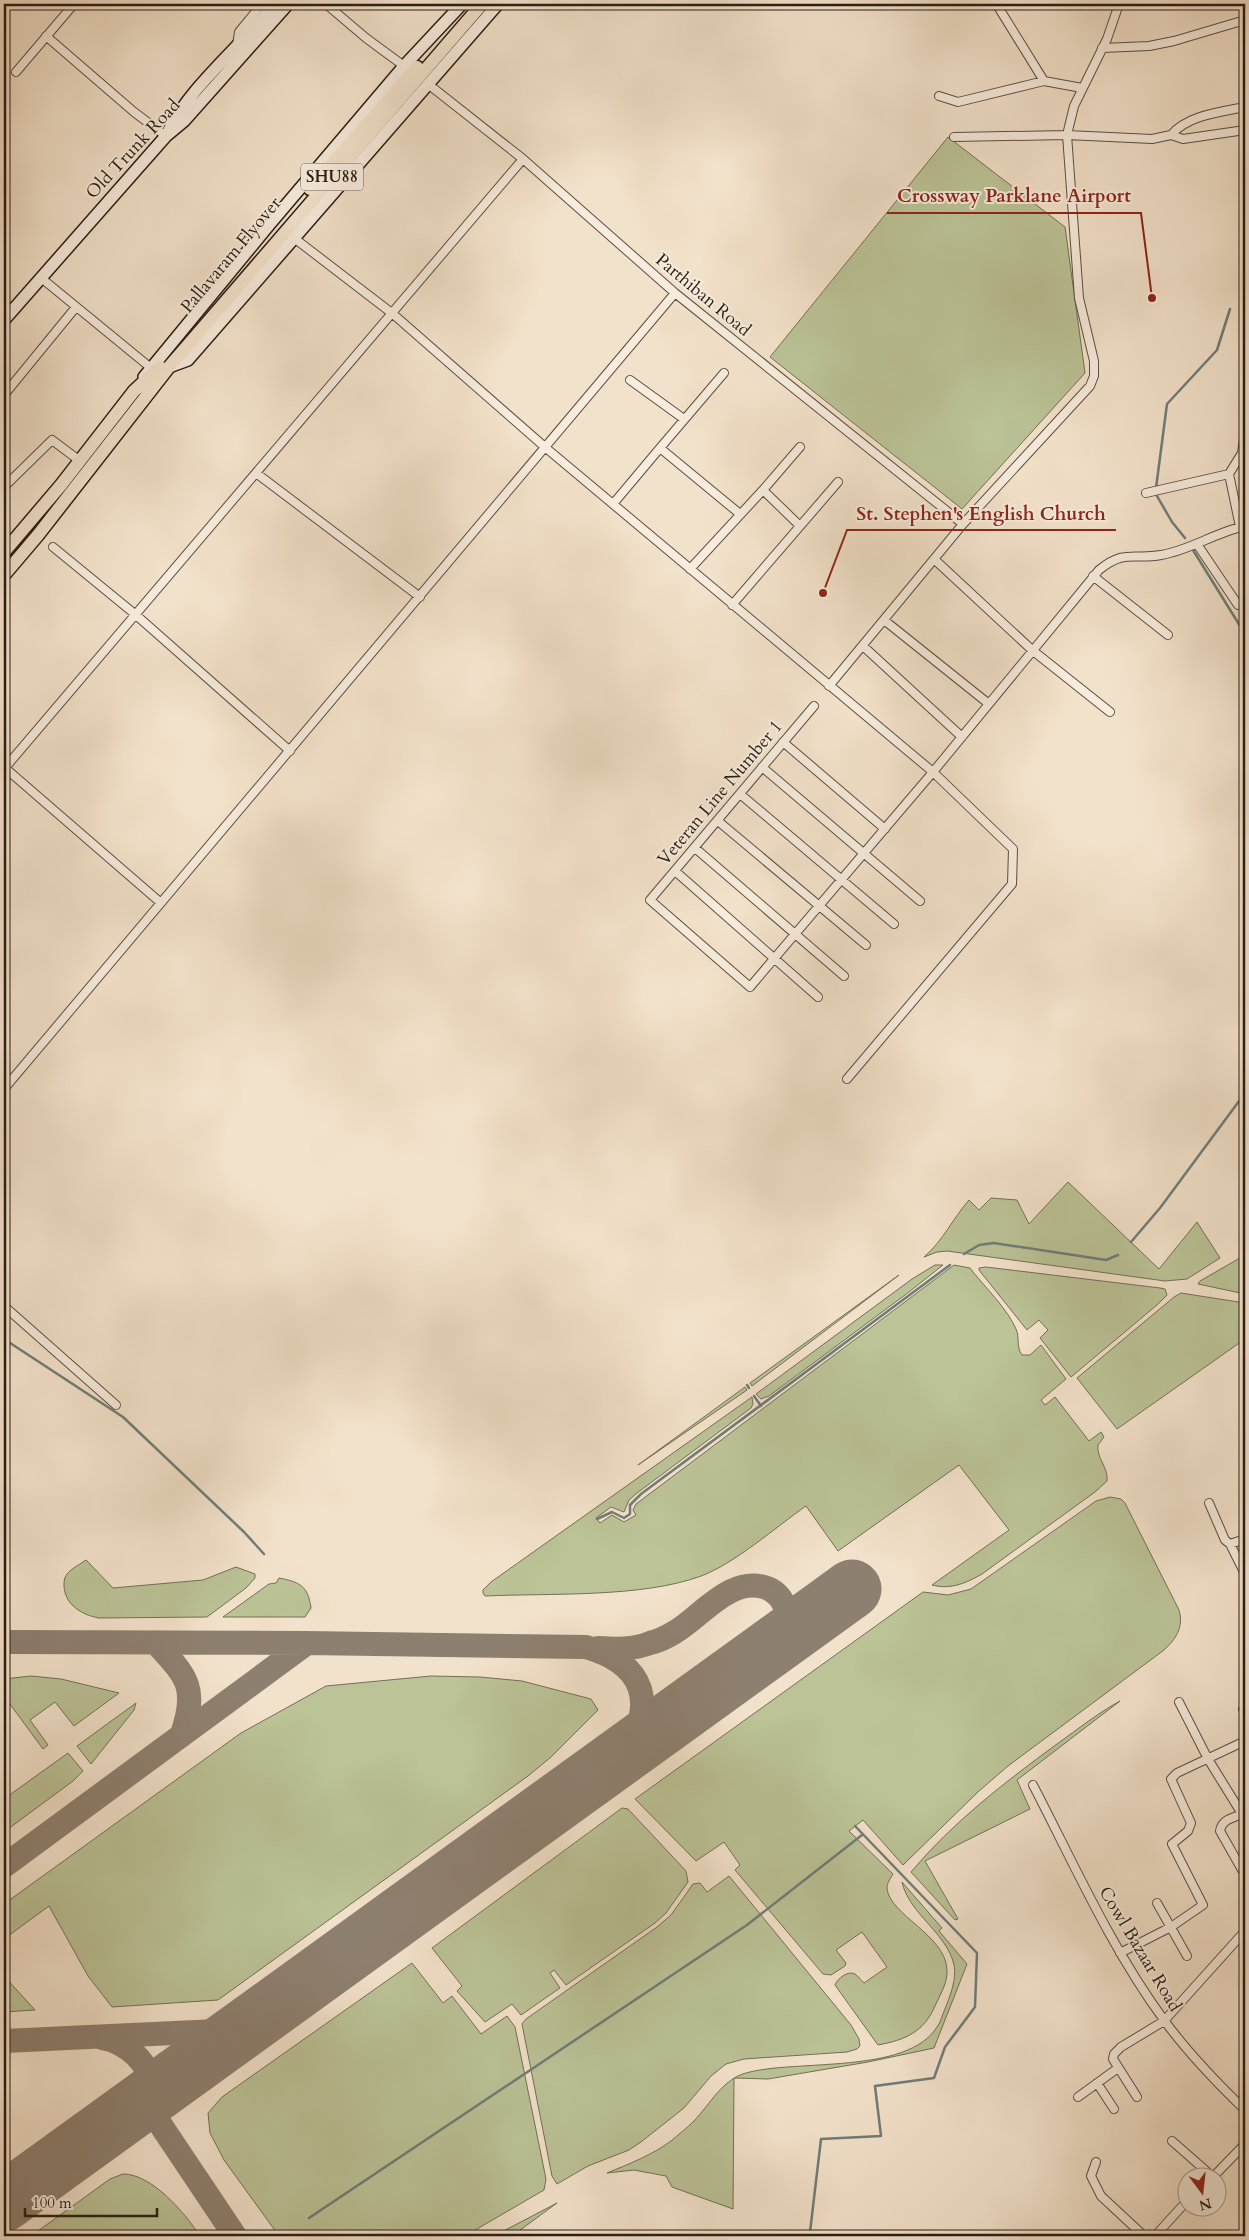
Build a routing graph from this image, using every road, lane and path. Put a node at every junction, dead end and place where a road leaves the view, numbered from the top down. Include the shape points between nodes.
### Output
1 (74, 4) edge
2 (262, 4) edge
3 (274, 4) edge
4 (288, 4) edge
5 (326, 4) edge
6 (462, 4) edge
7 (472, 4) edge
8 (482, 4) edge
9 (498, 4) edge
10 (1119, 4) edge
11 (997, 5) dead end
12 (1245, 20) edge
13 (258, 25) junction
14 (46, 36) junction
15 (238, 47) junction
16 (1102, 48) junction
17 (226, 66) junction
18 (404, 66) junction
19 (16, 72) dead end
20 (1044, 82) junction
21 (428, 84) junction
22 (1082, 88) junction
23 (939, 96) dead end
24 (1245, 107) edge
25 (1245, 130) edge
26 (1067, 135) junction
27 (1171, 135) junction
28 (166, 136) junction
29 (954, 137) dead end
30 (523, 159) junction
31 (294, 238) junction
32 (40, 278) junction
33 (675, 293) junction
34 (76, 307) junction
35 (393, 314) junction
36 (4, 320) edge
37 (179, 350) junction
38 (169, 367) junction
39 (151, 368) junction
40 (724, 373) dead end
41 (630, 380) dead end
42 (134, 391) junction
43 (4, 395) edge
44 (684, 419) junction
45 (1245, 432) edge
46 (800, 447) dead end
47 (546, 448) junction
48 (660, 448) junction
49 (1244, 452) edge
50 (80, 462) junction
51 (256, 473) junction
52 (1229, 474) junction
53 (838, 482) dead end
54 (4, 487) edge
55 (763, 490) junction
56 (1146, 494) dead end
57 (613, 504) junction
58 (740, 514) junction
59 (963, 524) junction
60 (800, 526) junction
61 (1243, 527) edge
62 (1197, 544) junction
63 (54, 547) dead end
64 (4, 552) edge
65 (934, 559) junction
66 (690, 569) junction
67 (4, 575) edge
68 (1093, 576) junction
69 (420, 596) junction
70 (732, 605) junction
71 (1245, 607) edge
72 (136, 615) junction
73 (884, 620) junction
74 (1168, 635) dead end
75 (863, 646) junction
76 (1032, 650) junction
77 (829, 686) junction
78 (989, 704) junction
79 (814, 706) dead end
80 (1110, 712) dead end
81 (962, 737) junction
82 (783, 742) junction
83 (290, 751) junction
84 (762, 767) junction
85 (4, 768) edge
86 (933, 772) junction
87 (740, 794) junction
88 (718, 821) junction
89 (885, 829) junction
90 (695, 848) junction
91 (864, 854) junction
92 (675, 871) junction
93 (842, 880) junction
94 (920, 901) dead end
95 (160, 903) junction
96 (818, 905) junction
97 (894, 924) dead end
98 (796, 934) junction
99 (866, 945) dead end
100 (774, 959) junction
101 (844, 976) dead end
102 (818, 997) dead end
103 (848, 1079) dead end
104 (4, 1089) edge
105 (4, 1306) edge
106 (116, 1406) dead end
107 (1210, 1503) dead end
108 (1245, 1539) edge
109 (1230, 1544) junction
110 (1245, 1574) edge
111 (1179, 1702) dead end
112 (1245, 1741) edge
113 (1208, 1759) junction
114 (1032, 1785) dead end
115 (1244, 1816) edge
116 (1245, 1875) edge
117 (1157, 1903) dead end
118 (1171, 1927) junction
119 (1245, 1931) edge
120 (1120, 1953) junction
121 (1187, 1956) dead end
122 (1164, 2021) junction
123 (1118, 2068) junction
124 (1097, 2083) junction
125 (1078, 2097) dead end
126 (1137, 2097) dead end
127 (1114, 2109) dead end
128 (1245, 2110) edge
129 (1172, 2141) dead end
130 (1245, 2144) edge
131 (1096, 2162) dead end
132 (1202, 2168) edge
133 (1221, 2168) edge
134 (1176, 2213) edge
135 (1144, 2236) edge
136 (1155, 2236) edge

1 - 14 street
2 - 15 street via 239,32
3 - 13 street
4 - 17 street via 245,54
5 - 18 street
6 - 18 street
7 - 37 main road, Pallavaram Flyover / SHU88 via 242,268
8 - 37 main road, Pallavaram Flyover / SHU88
9 - 21 street
10 - 16 street
11 - 20 street
12 - 16 street via 1149,46
13 - 15 street
13 - 17 street via 254,36
14 - 19 street
14 - 28 street
15 - 17 street
16 - 22 street
17 - 28 street, Old Trunk Road via 177,113
18 - 39 street
20 - 22 street
20 - 23 street via 958,102
21 - 30 street, Parthiban Road
21 - 31 street
22 - 26 street
24 - 27 street via 1202,116 1176,129
25 - 27 street via 1183,139
26 - 27 street via 1152,138
26 - 29 street
26 - 59 street via 1079,298 1094,361 1094,376 1084,394
28 - 32 street, Old Trunk Road
30 - 33 street, Parthiban Road
30 - 35 street
31 - 35 street
31 - 38 street via 188,360
32 - 34 street
32 - 36 street, Old Trunk Road
33 - 47 street
33 - 59 street, Parthiban Road
34 - 39 street
34 - 43 street
35 - 47 street
35 - 51 street
37 - 38 main road, Pallavaram Flyover / SHU88
37 - 42 main road, Pallavaram Flyover / SHU88
38 - 67 main road, SHU88
39 - 42 street
40 - 44 street
41 - 44 street
42 - 50 main road, SHU88
44 - 48 street
45 - 49 street
46 - 55 street
47 - 57 street
47 - 69 street
48 - 57 street
48 - 58 street
49 - 52 street
50 - 54 street via 52,440
50 - 64 main road, SHU88
51 - 69 street
51 - 72 street
52 - 56 street
52 - 61 street
53 - 60 street
55 - 58 street
55 - 60 street
57 - 66 street
58 - 66 street
59 - 65 street
60 - 70 street
61 - 62 street
62 - 68 street via 1159,555 1116,558
62 - 71 street via 1238,605
63 - 72 street
65 - 73 street
65 - 76 street
66 - 70 street
68 - 74 street
68 - 76 street
69 - 83 street
70 - 77 street
72 - 83 street
72 - 85 street
73 - 75 street
73 - 78 street
75 - 77 street
75 - 81 street
76 - 78 street
76 - 80 street
77 - 86 street
78 - 81 street
79 - 82 street, Veteran Line Number 1
81 - 86 street
82 - 84 street, Veteran Line Number 1
82 - 89 street
83 - 95 street
84 - 87 street, Veteran Line Number 1
84 - 91 street
85 - 95 street
86 - 89 street
86 - 103 street via 1013,849 1012,884
87 - 88 street, Veteran Line Number 1
87 - 93 street
88 - 90 street, Veteran Line Number 1
88 - 96 street
89 - 91 street
90 - 92 street, Veteran Line Number 1
90 - 98 street
91 - 93 street
91 - 94 street
92 - 100 street
92 - 100 street, Veteran Line Number 1 via 650,900 750,987
93 - 96 street
93 - 97 street
95 - 104 street
96 - 98 street
96 - 99 street
98 - 100 street
98 - 101 street
100 - 102 street
105 - 106 street
107 - 109 street via 1225,1540
108 - 109 street
109 - 110 street
111 - 113 street
112 - 113 street
113 - 115 street
113 - 118 street via 1177,1772 1171,1779 1191,1823 1188,1831 1172,1844 1203,1906
114 - 120 street, Cowl Bazaar Road
115 - 116 street via 1223,1823 1220,1831
117 - 118 street
118 - 120 street
118 - 121 street
119 - 122 street
120 - 122 street, Cowl Bazaar Road
122 - 123 street via 1114,2054
122 - 128 street, Cowl Bazaar Road via 1212,2079
123 - 124 street
123 - 126 street
124 - 125 street
124 - 127 street
129 - 132 street
130 - 133 street
131 - 135 street via 1091,2176 1101,2196
134 - 136 street

